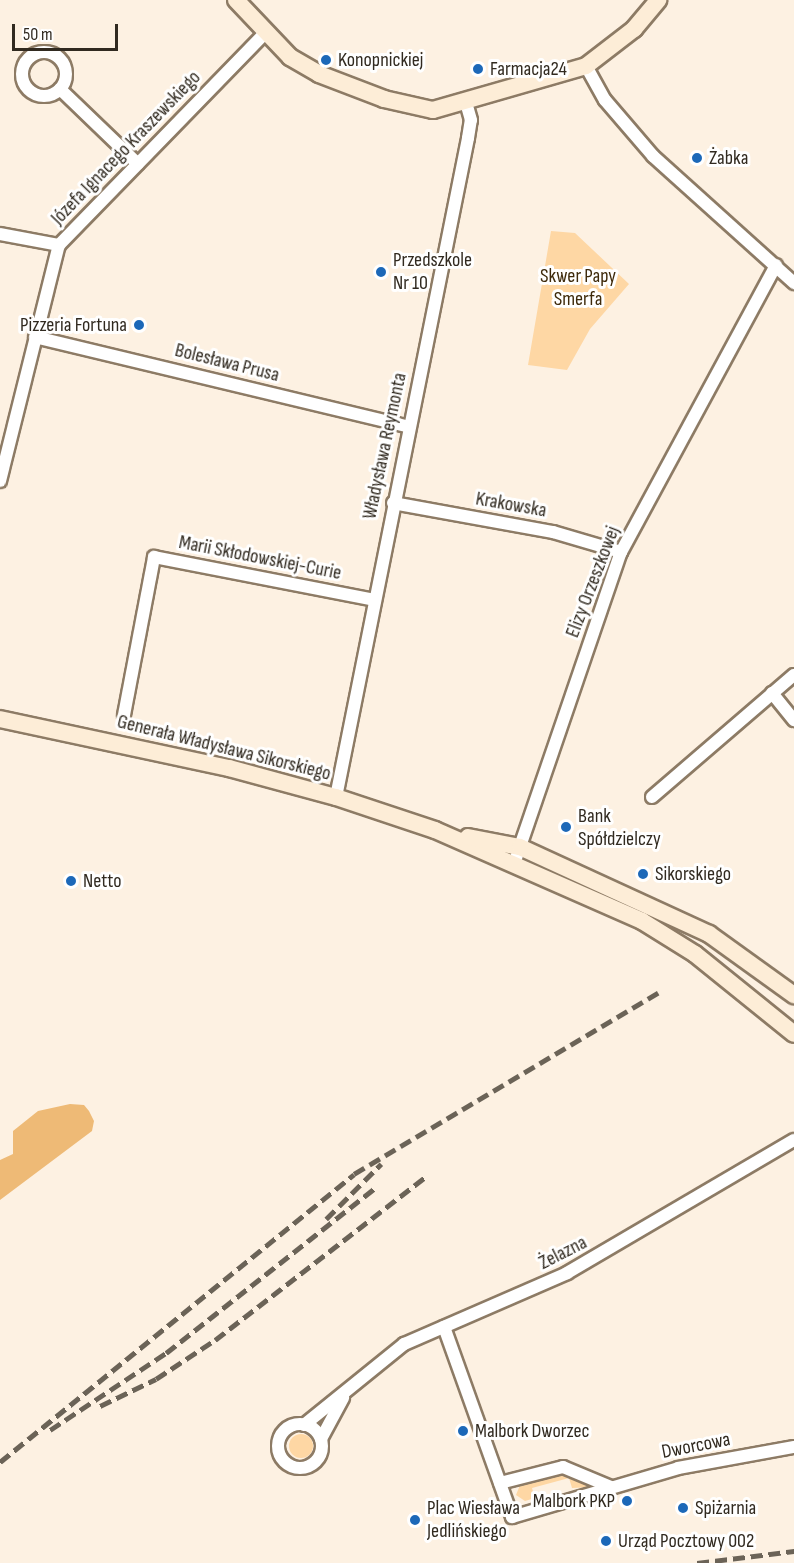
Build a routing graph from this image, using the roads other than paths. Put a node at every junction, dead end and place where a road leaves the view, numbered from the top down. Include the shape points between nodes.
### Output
1 (236, 0) edge
2 (658, 0) edge
3 (265, 33) junction
4 (586, 66) junction
5 (60, 89) dead end
6 (466, 103) junction
7 (138, 164) junction
8 (0, 234) edge
9 (59, 245) junction
10 (776, 265) junction
11 (794, 283) edge
12 (35, 337) junction
13 (409, 427) junction
14 (0, 481) edge
15 (393, 503) junction
16 (621, 552) junction
17 (375, 600) junction
18 (794, 675) edge
19 (772, 693) junction
20 (124, 715) dead end
21 (0, 720) edge
22 (794, 720) edge
23 (336, 797) junction
24 (652, 797) dead end
25 (435, 830) junction
26 (520, 847) junction
27 (514, 864) junction
28 (794, 995) edge
29 (794, 1034) edge
30 (794, 1140) edge
31 (444, 1327) junction
32 (347, 1392) junction
33 (304, 1425) junction
34 (321, 1439) junction
35 (793, 1449) edge
36 (500, 1483) junction
37 (611, 1487) junction

1 - 3 main road
2 - 4 main road via 634,29
3 - 6 main road via 290,57 319,74 384,99 433,110
3 - 7 street, Józefa Ignacego Kraszewskiego
4 - 6 main road
4 - 10 street via 605,100 653,156
5 - 7 street
6 - 13 street, Władysława Reymonta via 471,120
7 - 9 street, Józefa Ignacego Kraszewskiego
8 - 9 street
9 - 12 street, Józefa Ignacego Kraszewskiego
10 - 11 street
10 - 16 street, Elizy Orzeszkowej
12 - 13 street, Bolesława Prusa
12 - 14 street, Józefa Ignacego Kraszewskiego
13 - 15 street, Władysława Reymonta
15 - 16 street, Krakowska via 553,532
15 - 17 street, Władysława Reymonta
16 - 26 street, Elizy Orzeszkowej
17 - 20 street, Marii Skłodowskiej-Curie via 154,557
17 - 23 street, Władysława Reymonta
18 - 19 street
19 - 22 street
19 - 24 street
21 - 23 main road, Generała Władysława Sikorskiego via 168,753
23 - 25 main road, Generała Władysława Sikorskiego
25 - 26 main road, Generała Władysława Sikorskiego
25 - 27 main road, Generała Władysława Sikorskiego
26 - 27 street, Elizy Orzeszkowej
26 - 28 main road, Generała Władysława Sikorskiego via 709,934
27 - 29 main road, Generała Władysława Sikorskiego via 642,921 695,954
30 - 31 street, Żelazna via 567,1273
31 - 32 street, Żelazna via 404,1344
31 - 36 street, Dworcowa
32 - 33 street, Żelazna
32 - 34 street, Żelazna
33 - 34 street
33 - 34 street, Żelazna via 294,1425 282,1435 279,1448 286,1462 298,1468 311,1466 322,1452
35 - 37 street, Dworcowa via 678,1468
36 - 37 street via 563,1467
36 - 37 street, Dworcowa via 512,1517

